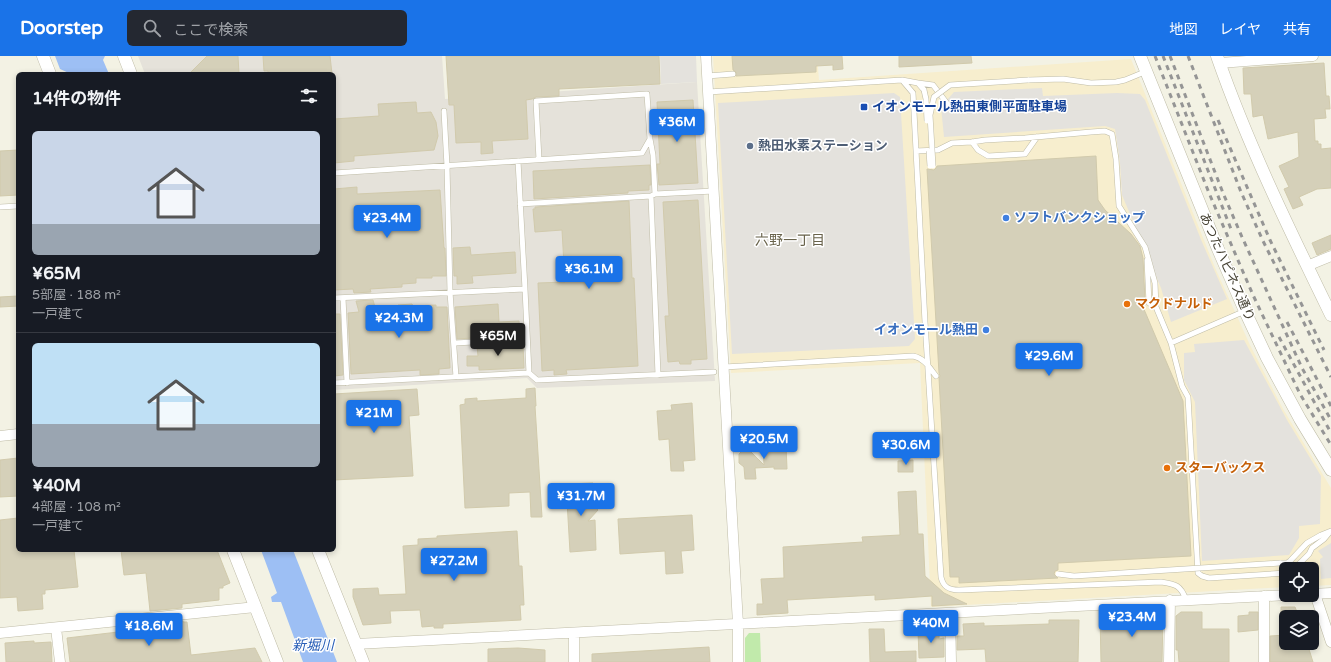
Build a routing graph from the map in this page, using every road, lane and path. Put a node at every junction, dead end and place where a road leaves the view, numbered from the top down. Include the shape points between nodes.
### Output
1 (43, 56) edge
2 (124, 56) edge
3 (706, 56) edge
4 (1140, 56) edge
5 (1313, 56) edge
6 (1218, 60) edge
7 (1147, 71) junction
8 (49, 72) edge
9 (130, 72) edge
10 (733, 74) dead end
11 (707, 76) junction
12 (902, 80) junction
13 (918, 83) junction
14 (708, 92) junction
15 (949, 106) dead end
16 (444, 111) dead end
17 (1036, 137) junction
18 (650, 139) junction
19 (972, 142) junction
20 (916, 151) junction
21 (539, 160) junction
22 (518, 161) junction
23 (448, 166) junction
24 (336, 173) edge
25 (714, 191) junction
26 (653, 195) junction
27 (520, 204) junction
28 (16, 206) edge
29 (0, 207) edge
30 (1331, 256) edge
31 (1307, 266) junction
32 (525, 289) junction
33 (450, 292) junction
34 (336, 298) edge
35 (343, 298) junction
36 (1245, 311) junction
37 (1331, 315) edge
38 (527, 339) junction
39 (455, 343) junction
40 (1170, 343) junction
41 (927, 364) junction
42 (724, 366) junction
43 (714, 372) dead end
44 (529, 373) junction
45 (658, 375) junction
46 (936, 376) dead end
47 (456, 377) junction
48 (336, 383) edge
49 (348, 383) junction
50 (16, 434) edge
51 (0, 436) edge
52 (1331, 470) edge
53 (1330, 531) edge
54 (234, 552) edge
55 (319, 552) edge
56 (1301, 562) edge
57 (1279, 573) edge
58 (1058, 574) dead end
59 (1331, 593) edge
60 (1319, 594) edge
61 (1279, 595) edge
62 (1264, 596) junction
63 (1170, 600) junction
64 (1186, 600) junction
65 (1317, 602) edge
66 (256, 608) junction
67 (950, 613) junction
68 (738, 624) junction
69 (56, 628) junction
70 (0, 633) edge
71 (574, 633) junction
72 (1331, 642) edge
73 (356, 644) junction
74 (60, 662) edge
75 (277, 662) edge
76 (363, 662) edge
77 (574, 662) edge
78 (738, 662) edge
79 (951, 662) edge
80 (1169, 662) edge
81 (1264, 662) edge

1 - 8 street
2 - 9 street
3 - 11 street
4 - 7 street, あつたハピネス通り
5 - 6 street
6 - 31 street via 1247,135
7 - 13 lane, bridge via 1116,82 1091,83 1063,79 950,85 934,97 930,115 931,166 926,99 924,90
7 - 36 street, あつたハピネス通り
10 - 11 lane
11 - 14 street
12 - 13 lane
12 - 14 lane
12 - 20 lane via 913,93
13 - 15 lane via 933,85
14 - 25 street
16 - 23 lane
17 - 19 lane
17 - 19 lane via 1025,154 988,156 978,150
17 - 40 lane via 1105,131 1112,134 1119,206 1145,247 1155,284 1156,307
18 - 21 lane via 642,153
18 - 21 lane via 647,94 536,102
18 - 26 lane via 653,155
19 - 20 lane via 952,143 938,150
20 - 41 lane
21 - 22 lane
22 - 23 lane
22 - 27 lane
23 - 24 lane
23 - 33 lane
25 - 26 lane
25 - 42 street
26 - 27 lane
26 - 45 lane
27 - 32 lane
28 - 29 lane
30 - 31 street
31 - 37 street
32 - 33 lane
32 - 38 lane
33 - 35 lane
33 - 39 lane
34 - 35 lane
35 - 49 lane
36 - 40 lane
36 - 52 street, あつたハピネス通り via 1267,358
38 - 39 lane
38 - 44 lane
39 - 47 lane
40 - 57 lane via 1182,386 1188,397 1198,573 1209,578
41 - 42 lane via 913,356
41 - 46 lane
41 - 64 lane via 942,582 950,589 959,590 1161,582 1177,586 1183,591
42 - 68 street
43 - 45 lane
44 - 45 lane via 537,380
44 - 47 lane
47 - 49 lane
48 - 49 lane
50 - 51 street
53 - 56 lane
53 - 58 lane, bridge via 1307,543 1288,563 1074,576
54 - 66 street
55 - 73 street
59 - 60 street
61 - 62 street
62 - 64 street
62 - 81 street
63 - 64 street
63 - 67 street
63 - 80 street
65 - 72 street
66 - 69 street
66 - 75 street
67 - 68 street
67 - 79 street
68 - 71 street
68 - 78 street
69 - 70 street
69 - 74 street
71 - 73 street
71 - 77 street
73 - 76 street

